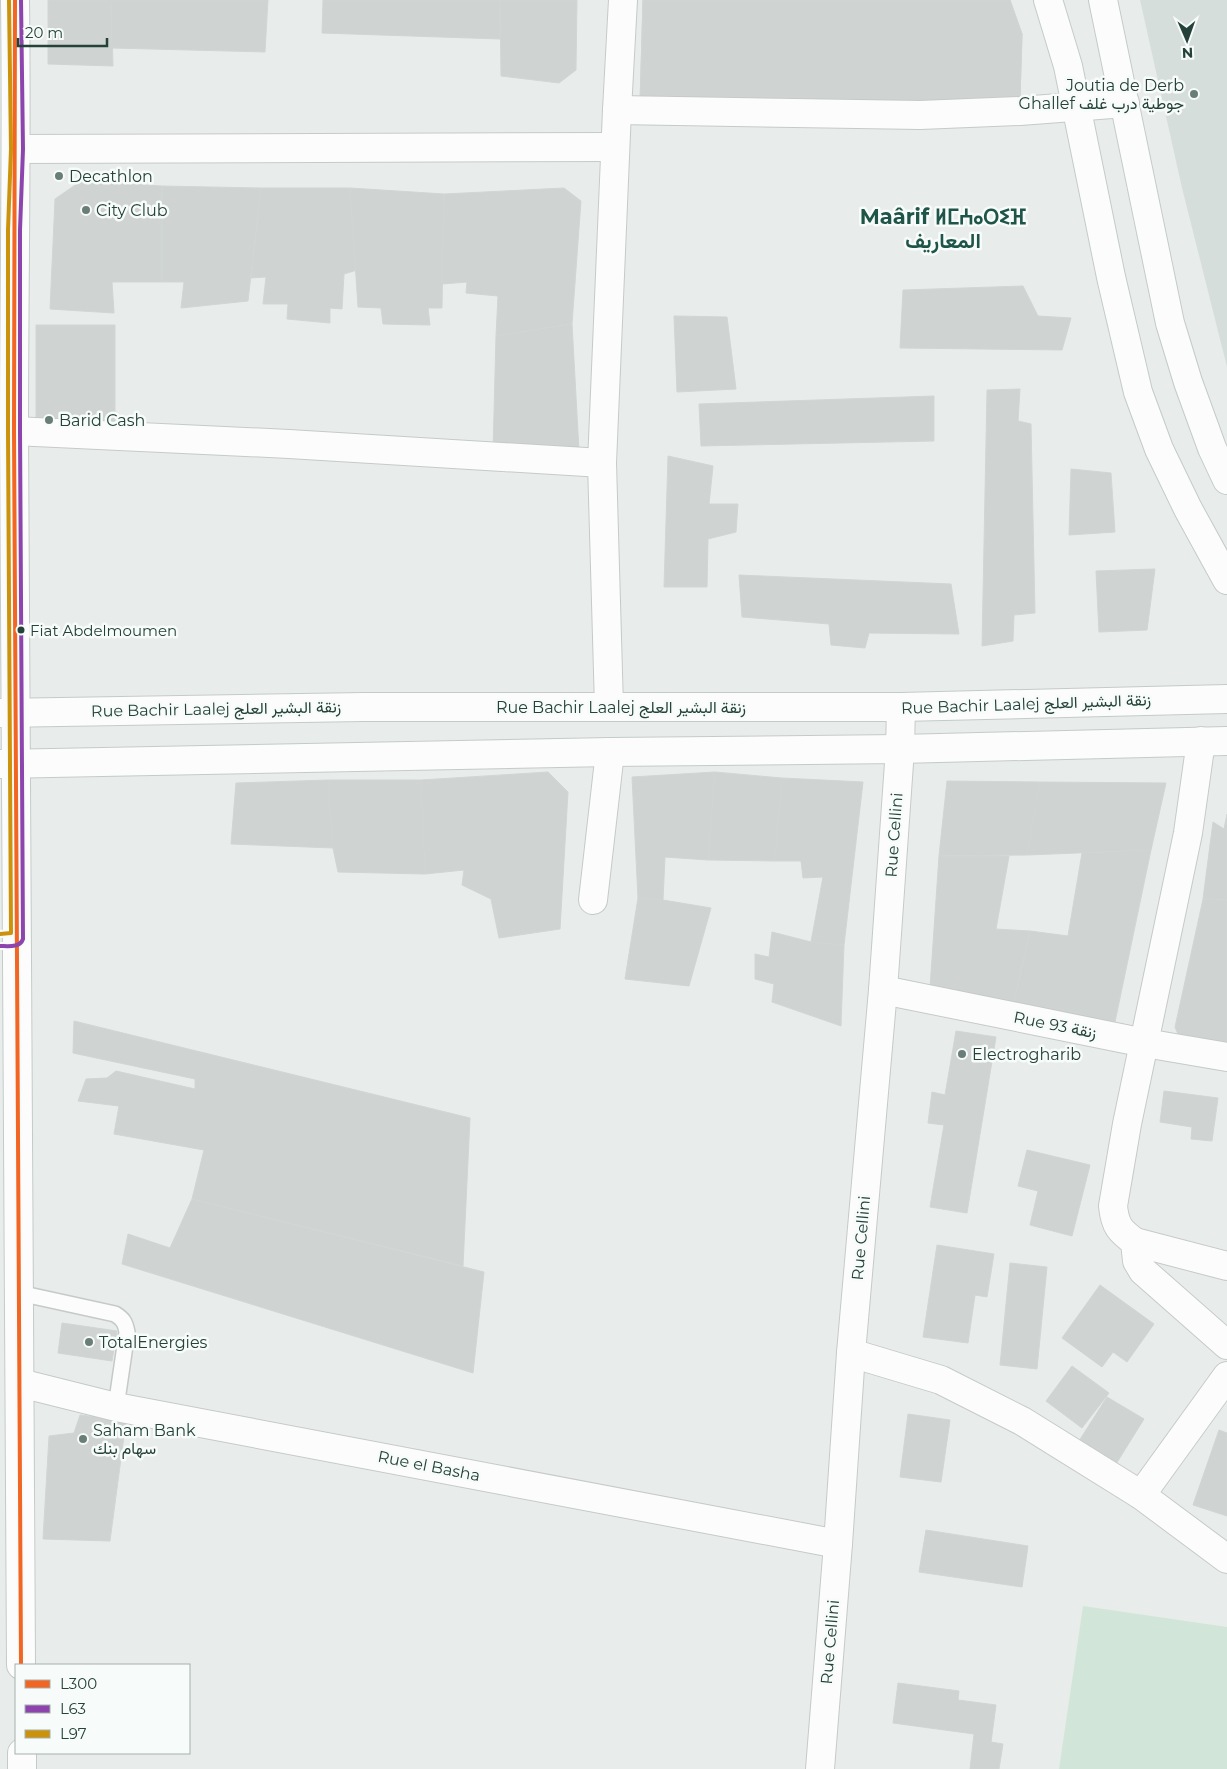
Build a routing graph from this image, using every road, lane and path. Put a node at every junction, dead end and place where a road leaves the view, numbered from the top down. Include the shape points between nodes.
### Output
1 (15, 0) edge
2 (623, 0) edge
3 (1048, 0) edge
4 (1103, 0) edge
5 (1125, 103) junction
6 (1077, 107) junction
7 (617, 110) junction
8 (615, 147) junction
9 (17, 149) junction
10 (14, 430) junction
11 (602, 463) junction
12 (1227, 480) edge
13 (1227, 580) edge
14 (1227, 699) edge
15 (609, 707) junction
16 (901, 707) junction
17 (8, 713) edge
18 (1214, 741) edge
19 (900, 749) junction
20 (610, 752) junction
21 (8, 764) edge
22 (593, 900) dead end
23 (9, 939) edge
24 (883, 990) junction
25 (1145, 1043) junction
26 (1227, 1057) edge
27 (1135, 1242) junction
28 (1227, 1266) edge
29 (19, 1293) junction
30 (1227, 1345) edge
31 (851, 1353) junction
32 (1227, 1376) edge
33 (20, 1383) junction
34 (116, 1407) junction
35 (1141, 1495) junction
36 (838, 1544) junction
37 (1227, 1559) edge
38 (21, 1664) edge
39 (22, 1754) edge
40 (22, 1769) edge
41 (820, 1769) edge

1 - 9 street
2 - 7 street
3 - 6 street
4 - 5 street
5 - 6 street
5 - 12 street via 1170,323 1188,382
6 - 7 street via 920,115
6 - 13 street via 1138,392 1159,449
7 - 8 street
8 - 9 street
8 - 11 street
9 - 10 street
10 - 11 street
10 - 17 street
11 - 15 street
14 - 16 street, Rue Bachir Laalej زنقة البشير العلج
15 - 16 street, Rue Bachir Laalej زنقة البشير العلج
15 - 17 street, Rue Bachir Laalej زنقة البشير العلج
16 - 19 street, Rue Cellini
17 - 21 street
18 - 19 street
18 - 25 street via 1188,833
19 - 20 street
19 - 24 street, Rue Cellini
20 - 21 street
20 - 22 street
21 - 23 street
23 - 29 street
24 - 25 street, Rue 93 زنقة
24 - 31 street, Rue Cellini
25 - 26 street, Rue 93 زنقة
25 - 27 street via 1113,1206 1114,1219 1120,1231
27 - 28 street
27 - 30 street via 1137,1261 1143,1271
29 - 33 street
29 - 34 lane via 115,1314 122,1319 126,1332
31 - 35 street via 941,1380 964,1391 1022,1421
31 - 36 street, Rue Cellini
32 - 35 street
33 - 34 street, Rue el Basha
33 - 38 street
34 - 36 street, Rue el Basha
35 - 37 street
36 - 41 street, Rue Cellini
39 - 40 street

